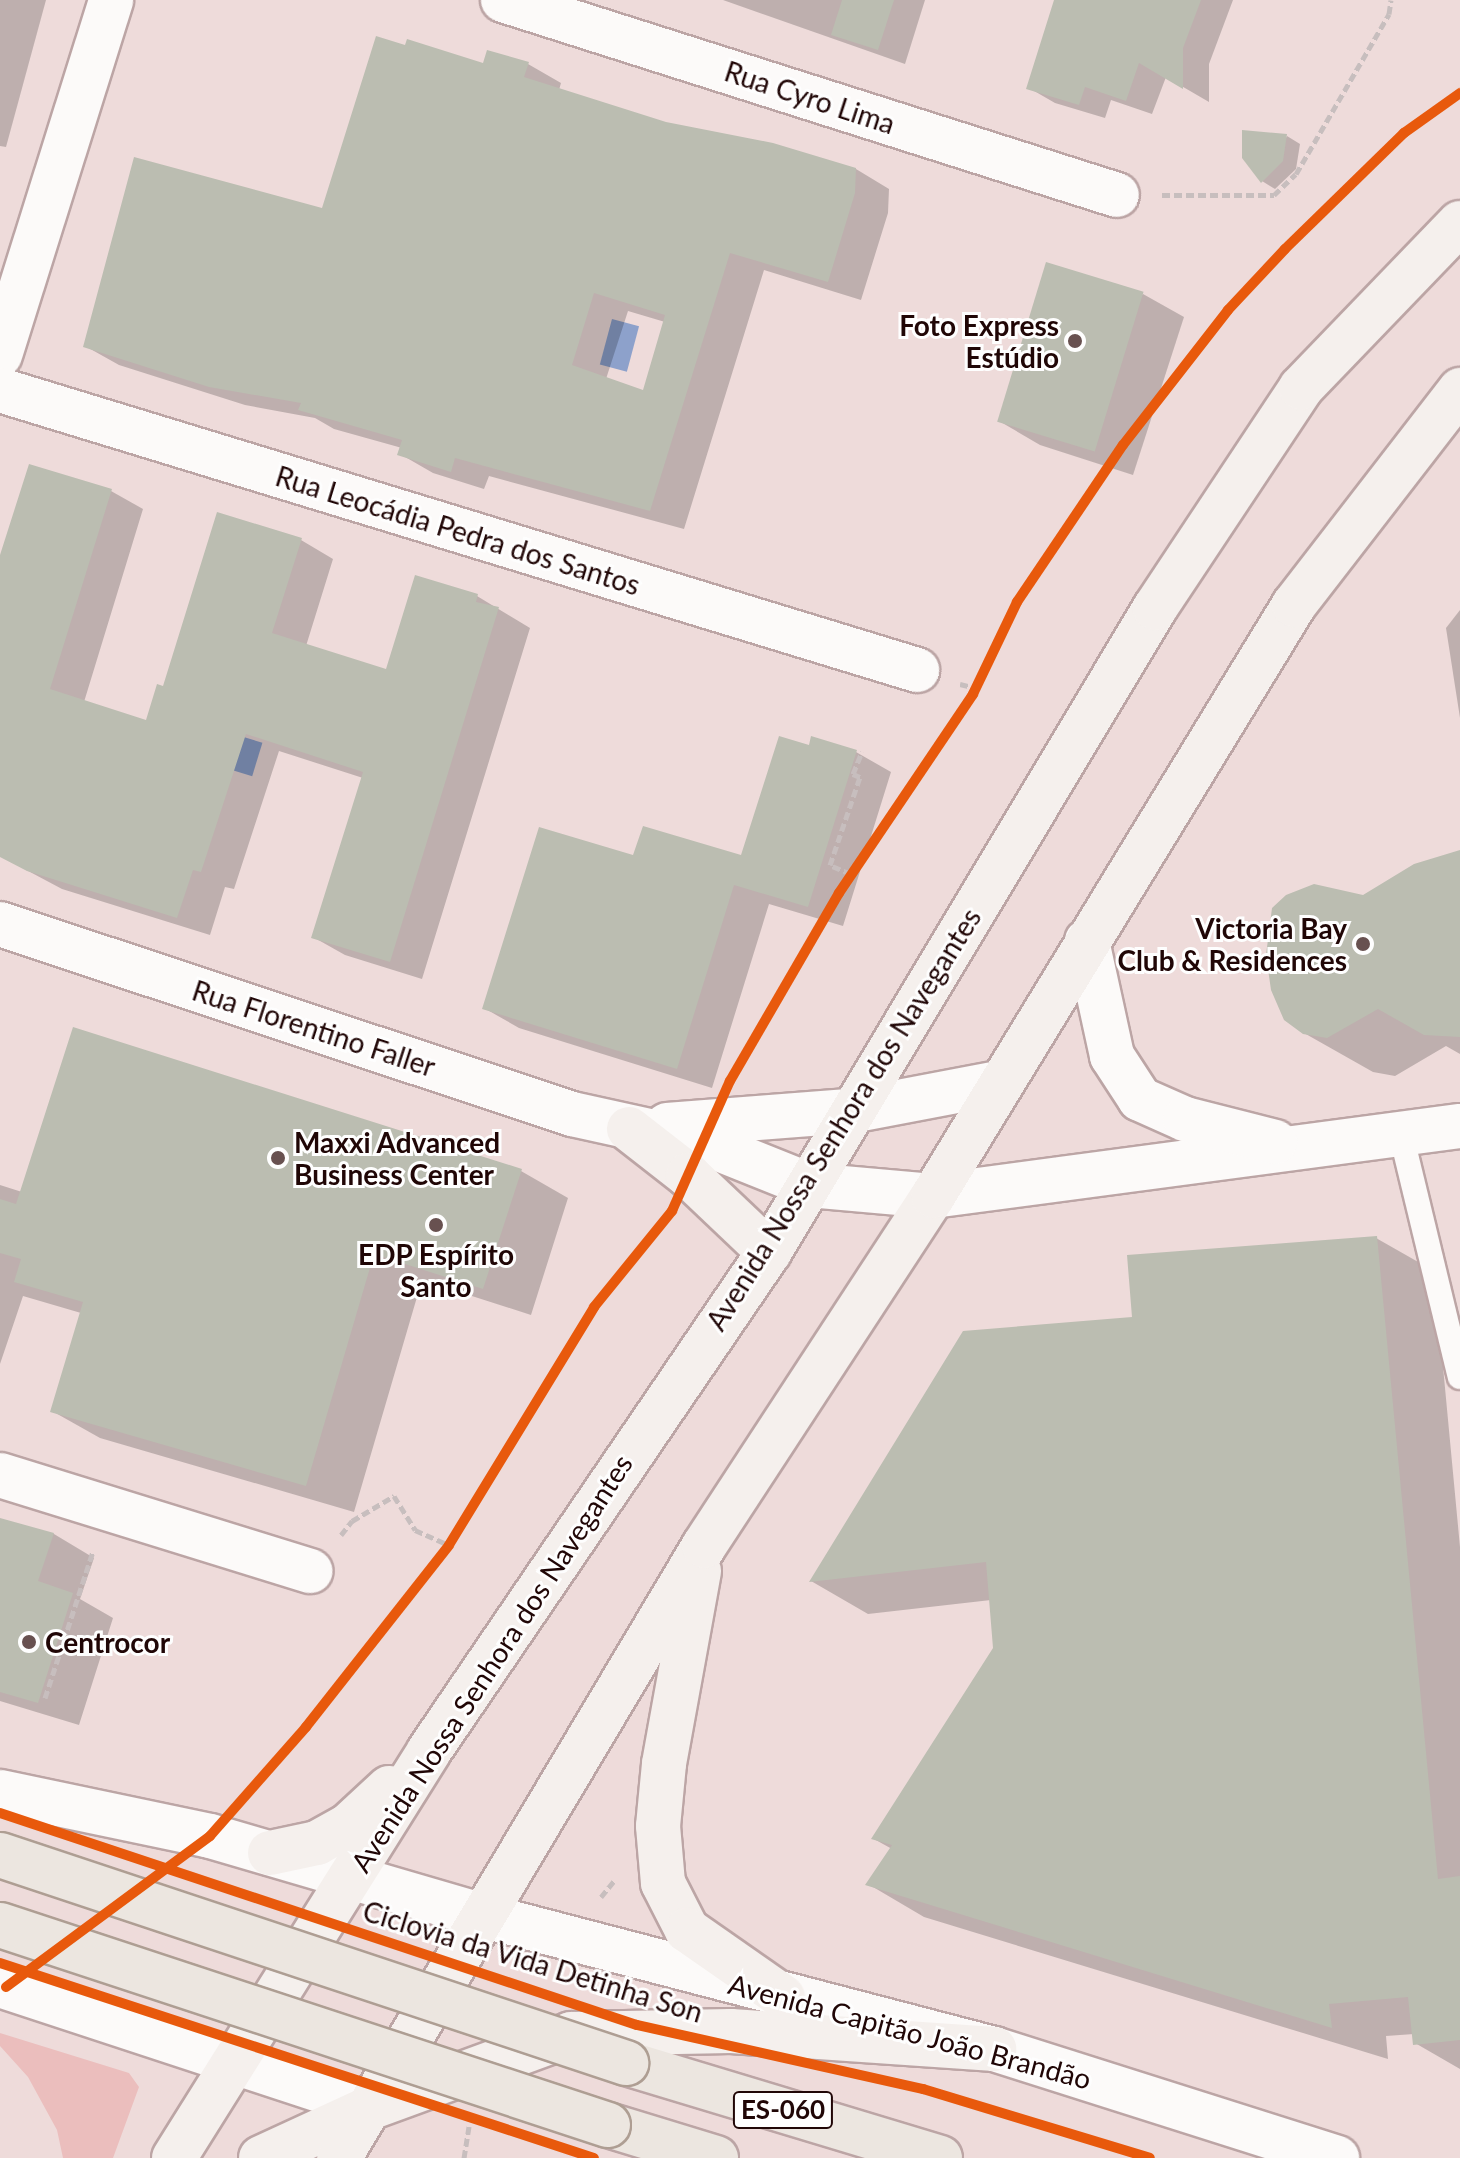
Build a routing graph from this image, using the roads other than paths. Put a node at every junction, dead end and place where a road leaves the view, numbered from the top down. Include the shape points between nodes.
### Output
1 (111, 0) edge
2 (503, 0) edge
3 (1117, 195) road end
4 (1460, 223) edge
5 (18, 231) edge
6 (0, 355) edge
7 (0, 390) edge
8 (1460, 390) edge
9 (917, 670) dead end
10 (0, 924) edge
11 (1087, 941) junction
12 (998, 1083) junction
13 (851, 1111) junction
14 (1460, 1126) edge
15 (629, 1129) junction
16 (1401, 1134) junction
17 (1296, 1147) junction
18 (809, 1185) junction
19 (933, 1196) junction
20 (769, 1252) junction
21 (1460, 1377) edge
22 (0, 1475) edge
23 (704, 1546) junction
24 (311, 1571) road end
25 (429, 1751) junction
26 (0, 1792) edge
27 (270, 1853) junction
28 (0, 1855) edge
29 (349, 1877) junction
30 (481, 1915) junction
31 (0, 1925) edge
32 (0, 1985) edge
33 (783, 1997) junction
34 (994, 2049) junction
35 (236, 2065) junction
36 (372, 2107) junction
37 (1208, 2117) junction
38 (174, 2158) edge
39 (261, 2158) edge
40 (339, 2158) edge
41 (716, 2158) edge
42 (940, 2158) edge
43 (1250, 2158) edge
44 (1337, 2158) edge

1 - 5 street
2 - 3 street, Rua Cyro Lima
4 - 13 main road, Avenida Nossa Senhora dos Navegantes via 1301,388 1155,608
5 - 6 street
7 - 9 street, Rua Leocádia Pedra dos Santos
8 - 11 main road via 1294,605
10 - 15 street, Rua Florentino Faller
11 - 12 main road
11 - 17 street via 1112,1056 1140,1099 1185,1119
12 - 13 street, Rua Florentino Faller
12 - 19 main road
13 - 15 street, Rua Florentino Faller
13 - 18 main road, Avenida Nossa Senhora dos Navegantes
14 - 16 street, Rua Florentino Faller
15 - 18 street, Rua Florentino Faller via 704,1143
15 - 20 main road via 688,1175
16 - 17 street, Rua Florentino Faller
16 - 21 lane via 1437,1220
17 - 19 street, Rua Florentino Faller
18 - 19 street, Rua Florentino Faller
18 - 20 main road, Avenida Nossa Senhora dos Navegantes
19 - 23 main road
20 - 25 main road, Avenida Nossa Senhora dos Navegantes
22 - 24 street
23 - 30 main road
23 - 33 main road via 664,1764 658,1826 663,1883 687,1930
25 - 27 main road via 348,1826 317,1843
25 - 29 main road, Avenida Nossa Senhora dos Navegantes
26 - 27 street, Avenida Capitão João Brandão
27 - 29 street, Avenida Capitão João Brandão
28 - 42 main road, ES-060, bridge via 626,2063
29 - 30 street, Avenida Capitão João Brandão
29 - 35 main road, Avenida Nossa Senhora dos Navegantes
30 - 33 street, Avenida Capitão João Brandão
30 - 36 main road
31 - 41 main road, ES-060, bridge
32 - 35 street
33 - 34 street, Avenida Capitão João Brandão
34 - 36 main road via 731,2031 571,2034
34 - 37 street, Avenida Capitão João Brandão
35 - 36 street
35 - 38 main road, Avenida Nossa Senhora dos Navegantes
36 - 39 main road
36 - 40 main road
37 - 43 street
37 - 44 street, Avenida Capitão João Brandão

